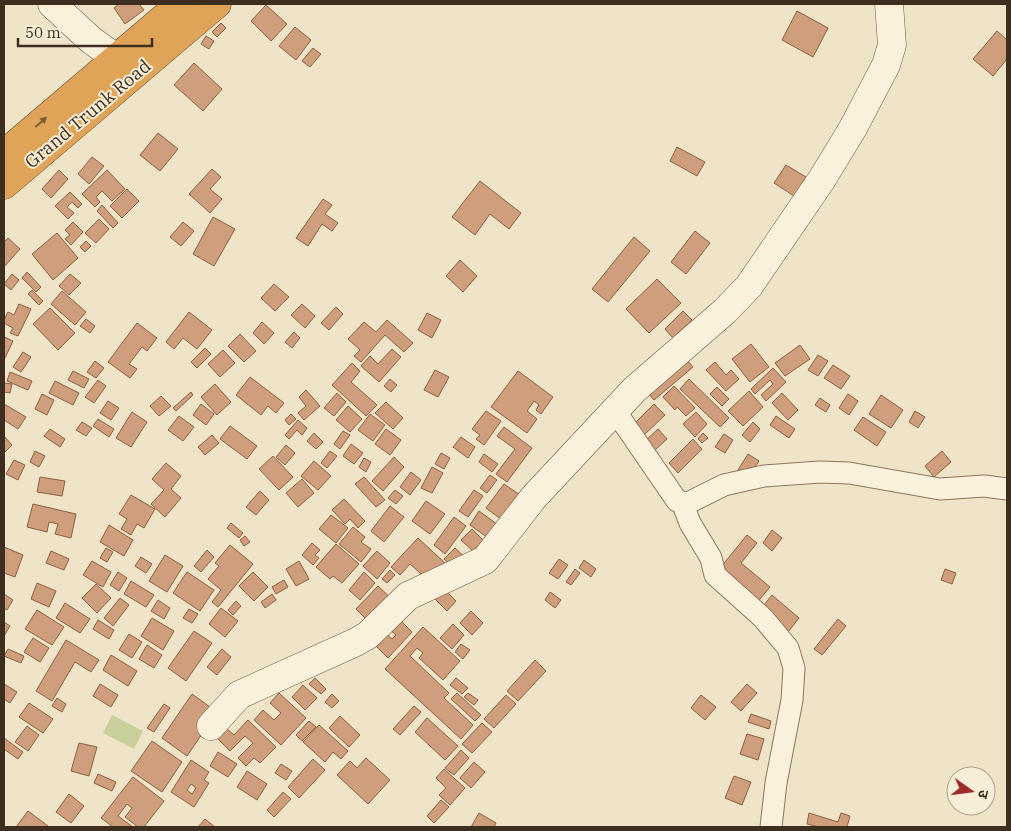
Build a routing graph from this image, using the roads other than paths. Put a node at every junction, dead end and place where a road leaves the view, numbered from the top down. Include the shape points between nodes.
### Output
1 (52, 4) edge
2 (180, 4) edge
3 (217, 4) edge
4 (889, 4) edge
5 (124, 67) junction
6 (4, 154) edge
7 (4, 185) edge
8 (616, 412) junction
9 (1007, 489) edge
10 (682, 502) junction
11 (211, 726) dead end
12 (771, 827) edge

1 - 5 street
2 - 5 highway, Grand Trunk Road
3 - 5 highway, Grand Trunk Road
4 - 8 street via 892,45 886,65 822,179 749,286 634,390
6 -> 5 highway, Grand Trunk Road
5 - 7 highway, Grand Trunk Road
8 - 10 street via 678,501
8 - 11 street via 534,498 485,560 408,596 368,635 356,642 239,695
9 - 10 street via 984,486 940,489 849,473 820,472 764,476 724,485 688,503
10 - 12 street via 690,523 711,558 715,575 763,618 788,648 794,668 792,700

